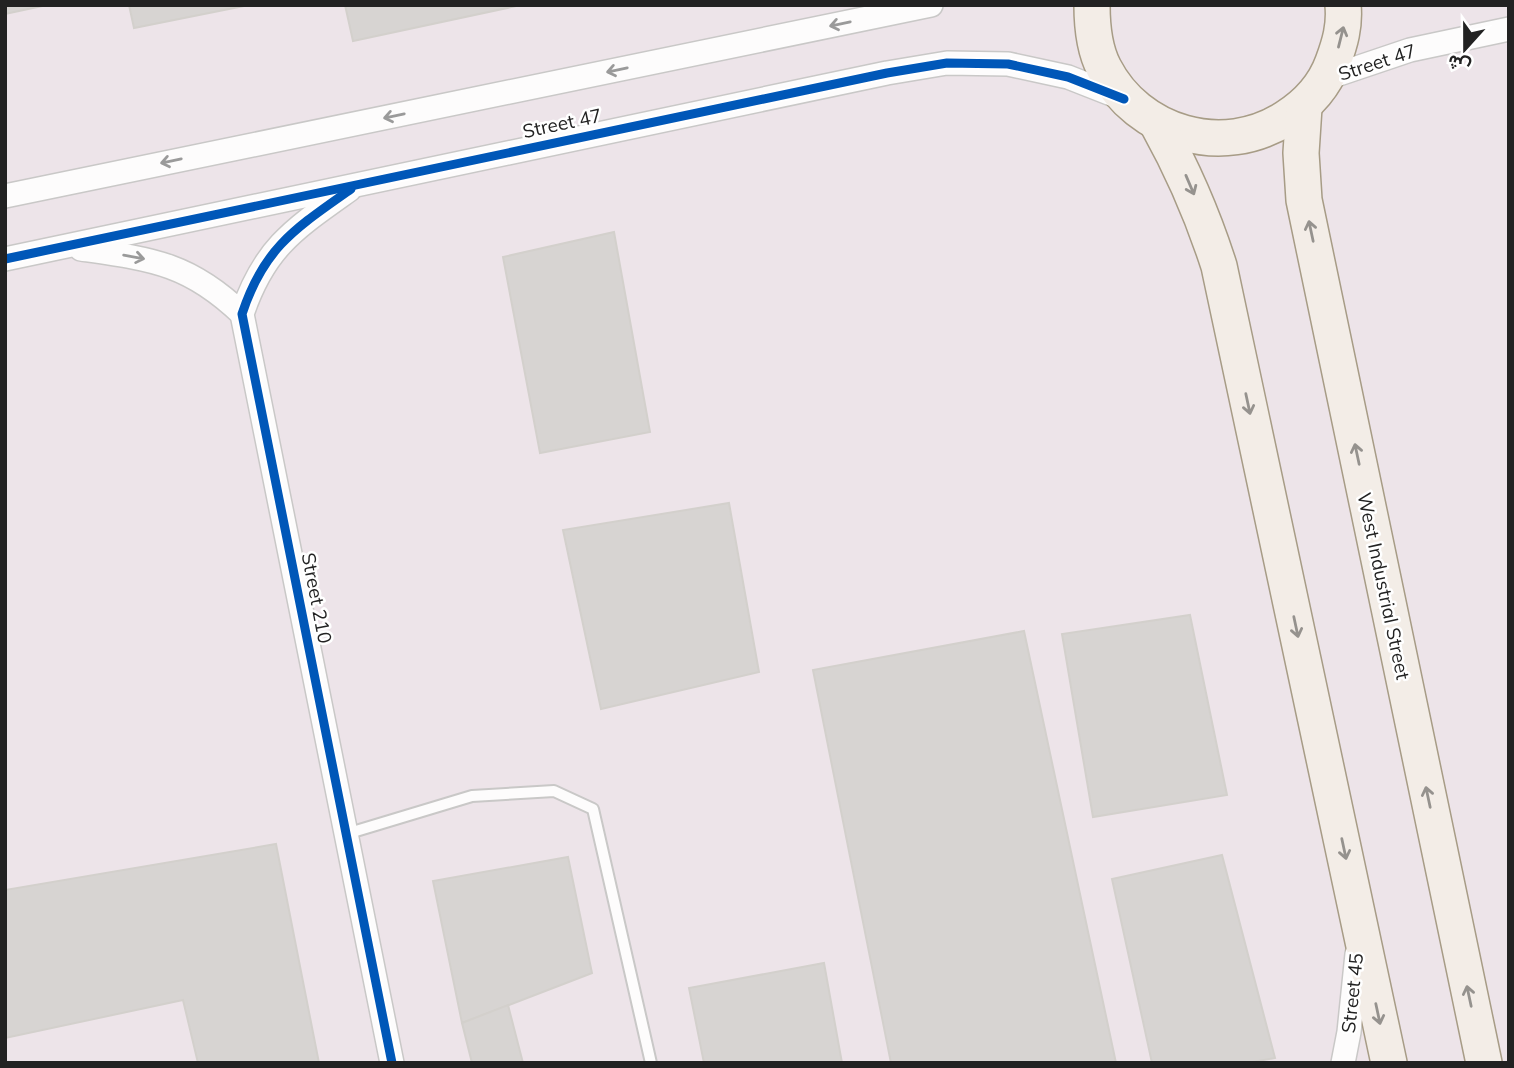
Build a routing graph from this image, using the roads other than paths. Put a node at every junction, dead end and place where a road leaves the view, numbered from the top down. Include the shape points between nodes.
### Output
1 (930, 5) edge
2 (1093, 5) edge
3 (1343, 5) edge
4 (1509, 29) edge
5 (1327, 78) junction
6 (1124, 99) junction
7 (1304, 107) junction
8 (1158, 125) junction
9 (356, 185) junction
10 (5, 195) edge
11 (67, 247) junction
12 (5, 259) edge
13 (242, 314) junction
14 (346, 834) junction
15 (1359, 923) junction
16 (392, 1063) edge
17 (651, 1063) edge
18 (1343, 1063) edge
19 (1389, 1063) edge
20 (1484, 1063) edge

1 -> 10 street
2 - 6 main road via 1092,30 1103,67
5 -> 3 main road via 1345,24
4 - 5 street, Street 47 via 1410,50
5 - 7 main road
6 - 8 main road
6 - 9 street, Street 47 via 1068,76 1008,64 947,63
7 - 8 main road via 1271,128 1233,139 1195,138
20 -> 7 main road, West Industrial Street via 1304,200
8 -> 15 main road via 1193,193 1219,266
9 - 11 street, Street 47
9 - 13 street via 281,243 257,276
11 - 12 street, Street 47
11 -> 13 street via 166,264 220,293
13 - 14 street, Street 210
14 - 16 street, Street 210
14 - 17 lane via 472,796 554,791 593,809
15 - 18 street, Street 45
15 -> 19 main road

